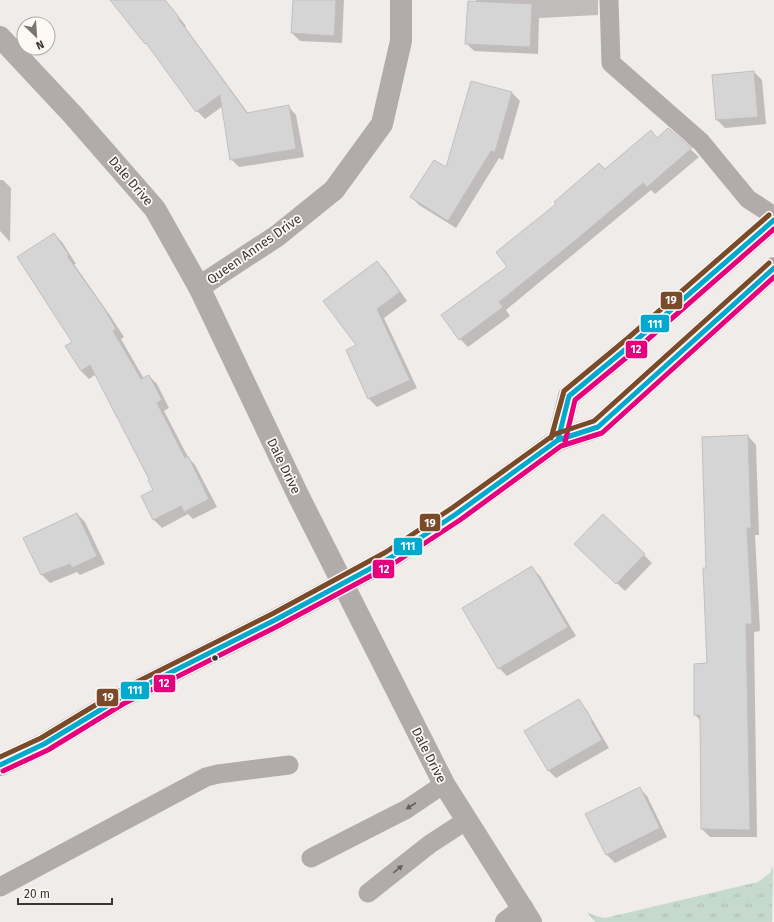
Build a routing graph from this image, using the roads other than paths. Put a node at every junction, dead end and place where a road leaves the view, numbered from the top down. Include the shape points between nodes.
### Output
1 (401, 0) edge
2 (609, 0) edge
3 (0, 37) edge
4 (774, 216) edge
5 (774, 220) edge
6 (774, 268) edge
7 (199, 287) junction
8 (558, 440) junction
9 (342, 585) junction
10 (0, 765) edge
11 (289, 765) dead end
12 (444, 784) junction
13 (467, 820) junction
14 (312, 858) dead end
15 (0, 887) edge
16 (368, 893) dead end
17 (520, 918) edge

1 - 7 street, Queen Annes Drive via 401,40 382,124 334,190 277,236
2 - 4 lane via 611,63 701,142 748,199
3 - 7 street, Dale Drive via 73,115 155,209
5 - 8 street via 569,396
6 - 8 street via 598,427
7 - 9 street, Dale Drive
8 - 9 street via 415,542
9 - 10 street via 120,698 44,744
9 - 12 street, Dale Drive
11 - 15 lane via 206,777
12 - 13 street, Dale Drive
12 -> 14 lane via 407,809
16 -> 13 lane via 430,844
13 - 17 street, Dale Drive

